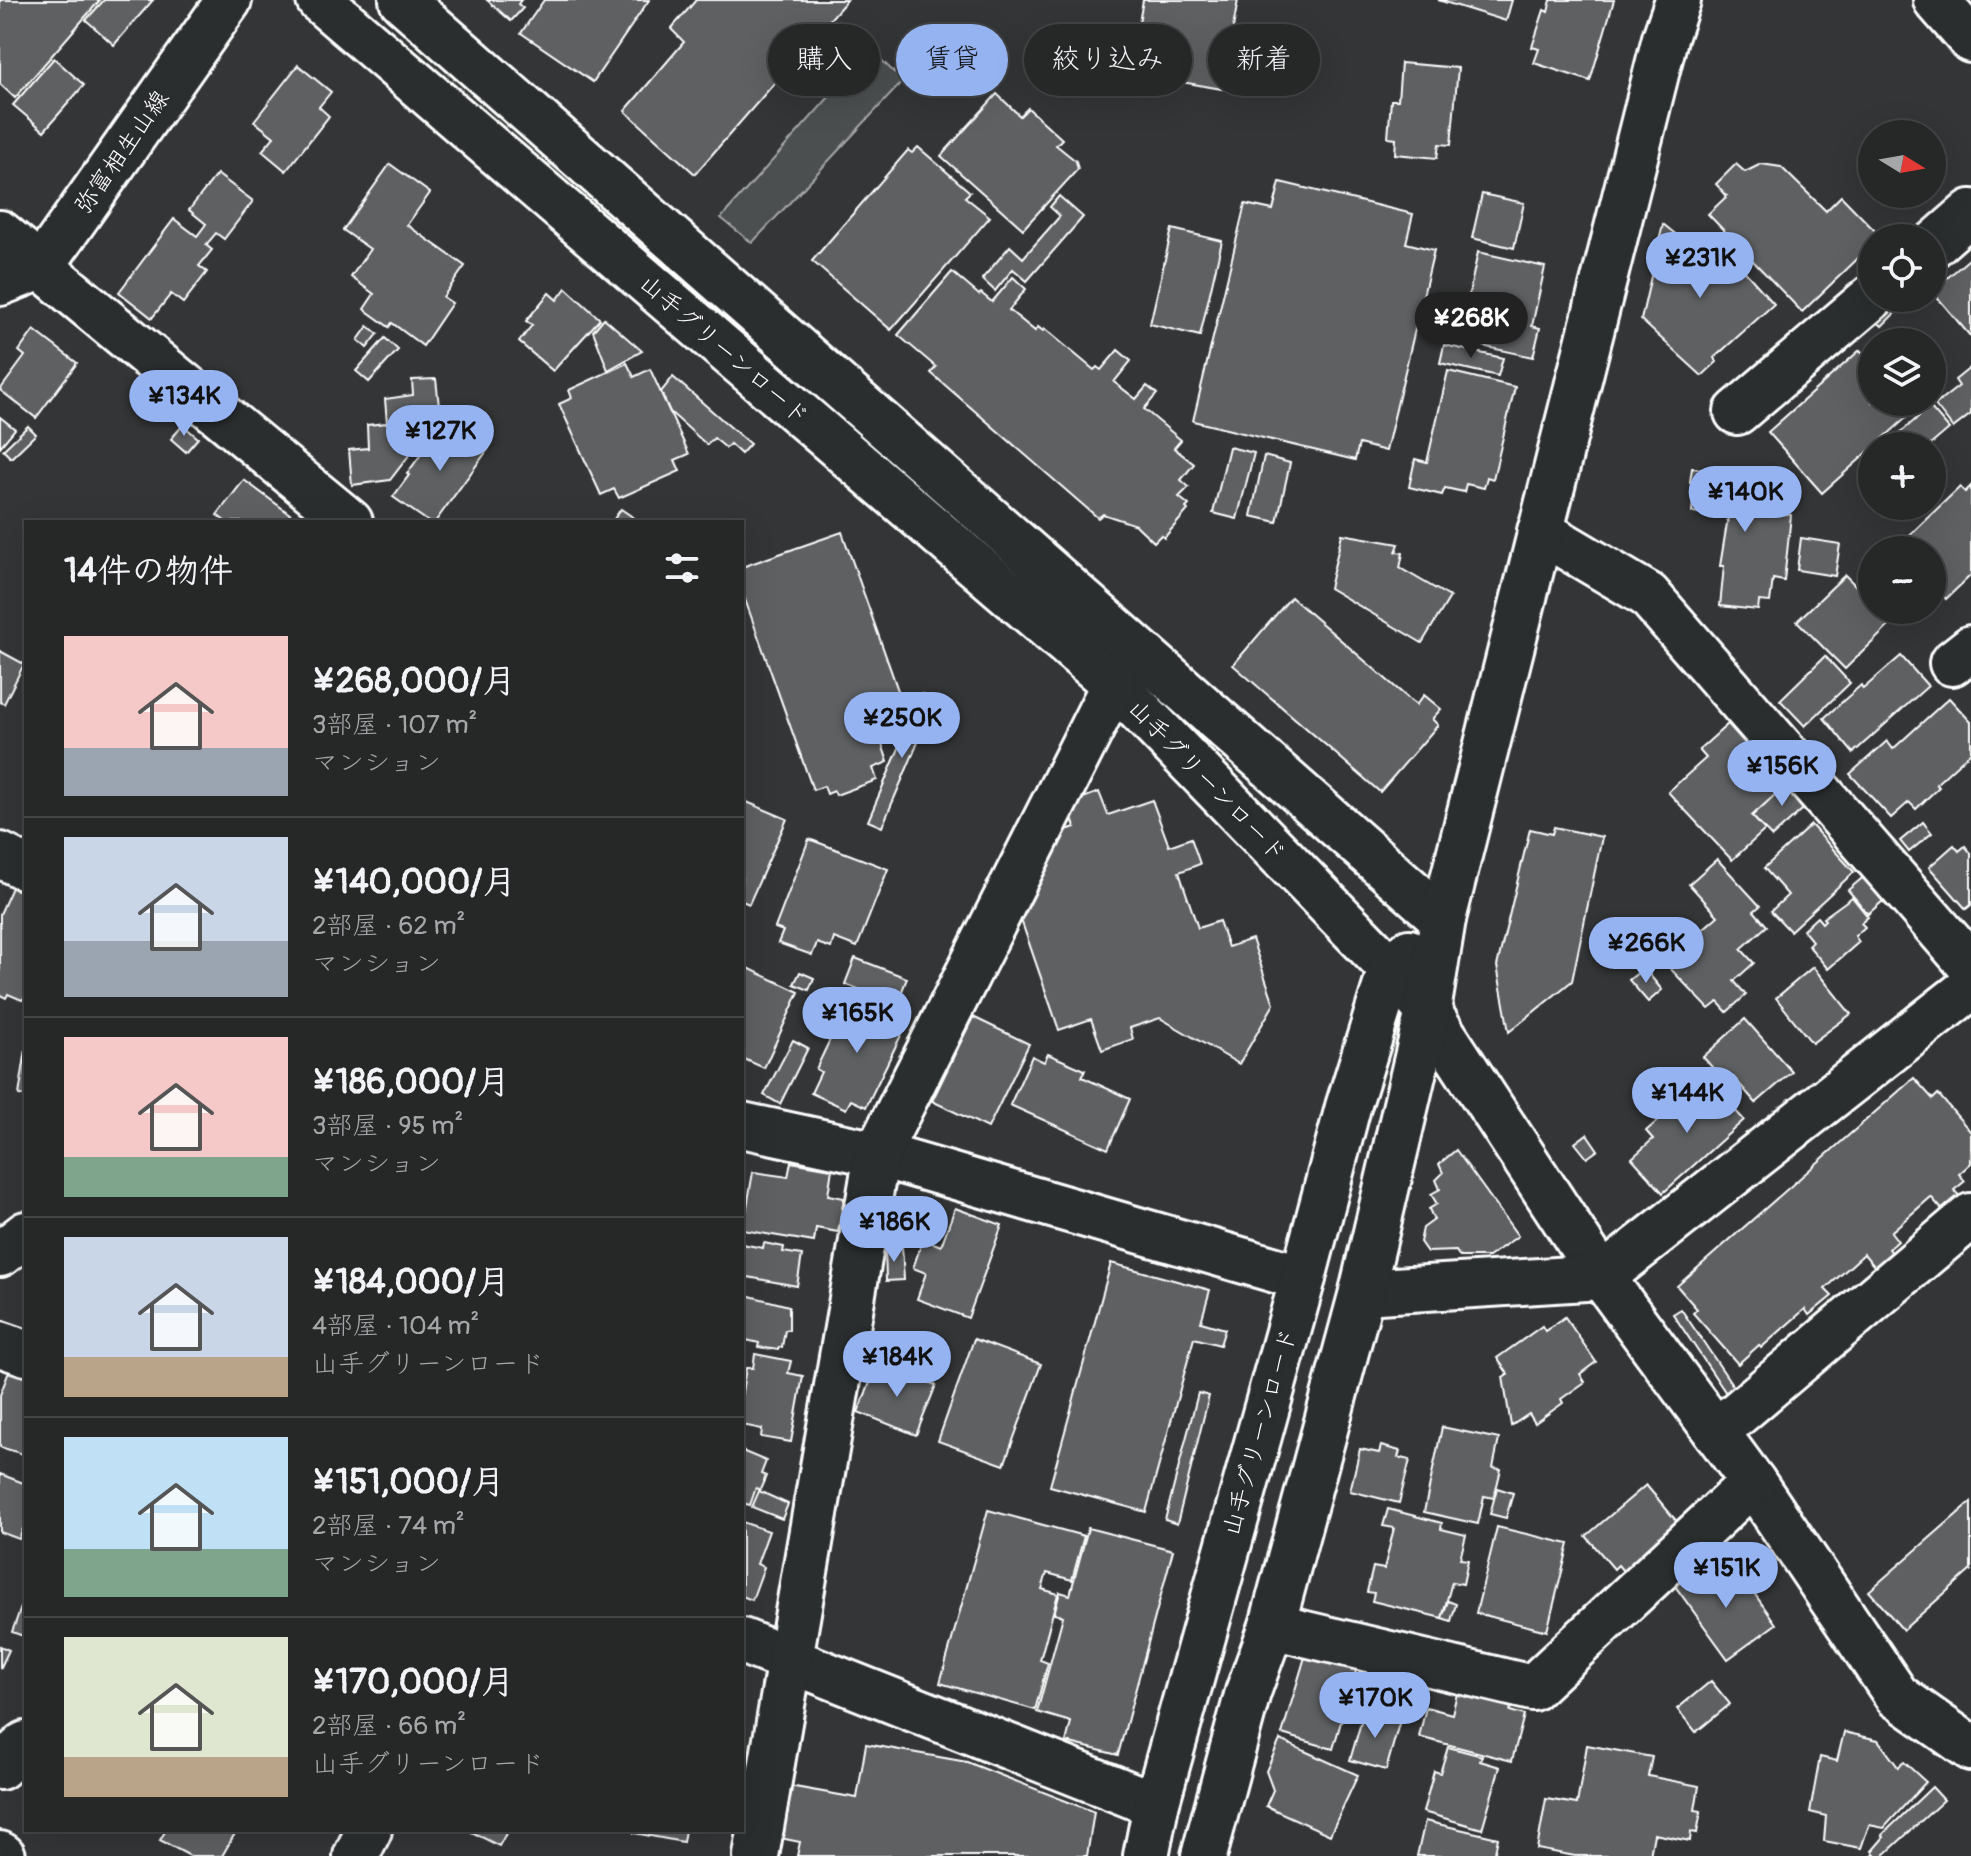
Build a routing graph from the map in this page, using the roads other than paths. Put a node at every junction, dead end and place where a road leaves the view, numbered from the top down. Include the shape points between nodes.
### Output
1 (229, 0) edge
2 (319, 0) edge
3 (402, 0) edge
4 (1678, 0) edge
5 (1936, 0) edge
6 (1971, 40) edge
7 (1971, 212) edge
8 (0, 233) edge
9 (1946, 234) edge
10 (41, 267) junction
11 (0, 283) edge
12 (1858, 309) edge
13 (1737, 412) dead end
14 (348, 520) edge
15 (1540, 531) junction
16 (1114, 684) junction
17 (0, 855) edge
18 (24, 867) edge
19 (1443, 919) junction
20 (1971, 966) edge
21 (1391, 969) junction
22 (1971, 987) edge
23 (1428, 1011) junction
24 (744, 1125) edge
25 (877, 1154) junction
26 (1971, 1216) edge
27 (24, 1236) edge
28 (0, 1254) edge
29 (1602, 1277) junction
30 (1303, 1278) junction
31 (1362, 1292) junction
32 (0, 1344) edge
33 (24, 1352) edge
34 (1716, 1432) junction
35 (1753, 1482) junction
36 (1272, 1626) junction
37 (744, 1642) edge
38 (789, 1661) junction
39 (24, 1746) edge
40 (1971, 1748) edge
41 (0, 1767) edge
42 (1156, 1805) junction
43 (368, 1832) edge
44 (356, 1856) edge
45 (756, 1856) edge
46 (1146, 1856) edge
47 (1204, 1856) edge

1 - 10 street, 弥富相生山線
2 - 16 street, 山手グリーンロード
3 - 19 street, 山手グリーンロード
4 - 15 street
5 - 6 street
7 - 9 street
8 - 10 street
10 - 11 street
10 - 14 street
12 - 13 street
15 - 19 street
15 - 20 street via 1648,595
16 - 21 street, 山手グリーンロード
16 - 25 street
17 - 18 street
19 - 21 street
19 - 23 street
21 - 23 street
21 - 30 street, 山手グリーンロード
22 - 29 street
23 - 29 street
23 - 31 street
24 - 25 street
25 - 30 street
25 - 38 street
26 - 34 street
27 - 28 street
29 - 31 street
29 - 34 street
30 - 42 street, 山手グリーンロード
31 - 36 street
32 - 33 street
34 - 35 street
35 - 36 street via 1532,1688
35 - 40 street via 1897,1696
36 - 47 street via 1248,1692
37 - 38 street
38 - 42 street
38 - 45 street
39 - 41 street
42 - 46 street, 山手グリーンロード
43 - 44 street

